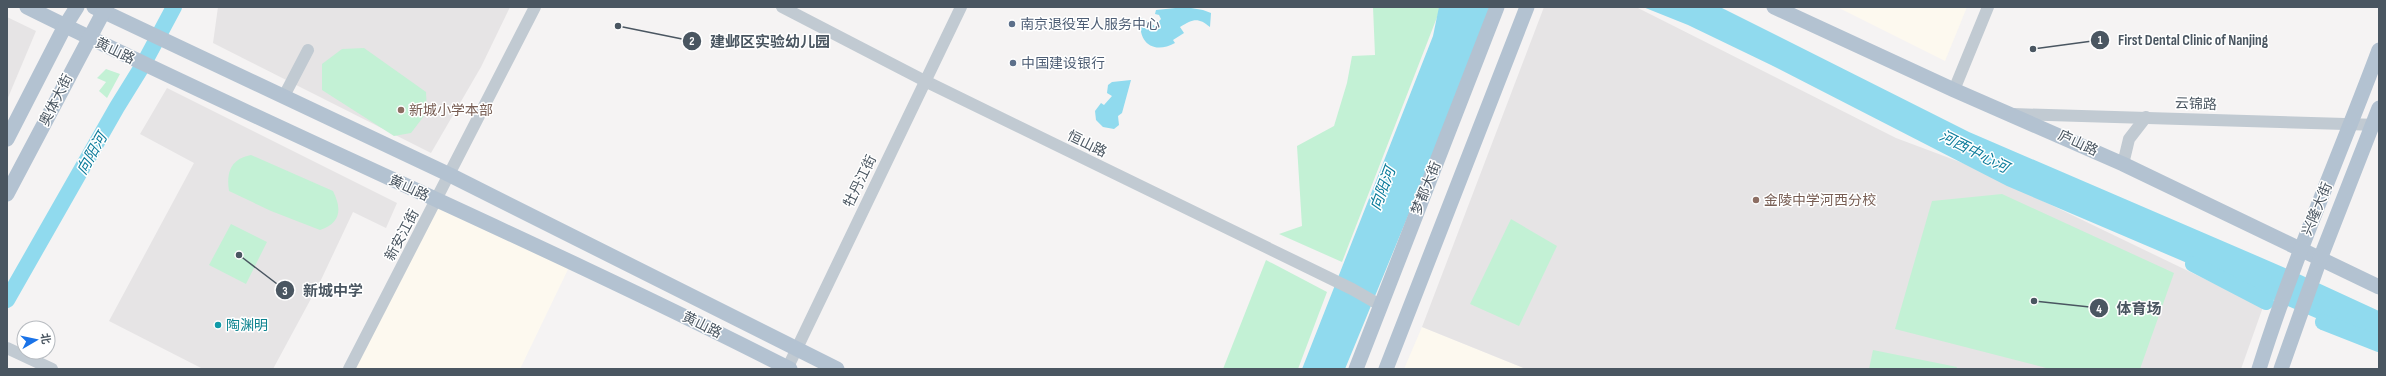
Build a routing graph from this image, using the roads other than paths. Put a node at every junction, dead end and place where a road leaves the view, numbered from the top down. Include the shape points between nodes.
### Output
1 (27, 7) edge
2 (77, 7) edge
3 (535, 7) edge
4 (782, 7) edge
5 (961, 7) edge
6 (1497, 7) edge
7 (1527, 7) edge
8 (1774, 7) edge
9 (1988, 7) edge
10 (102, 8) edge
11 (65, 26) junction
12 (88, 38) junction
13 (308, 50) dead end
14 (2379, 50) edge
15 (925, 81) junction
16 (1954, 90) junction
17 (284, 96) junction
18 (2379, 108) edge
19 (2013, 114) junction
20 (2146, 117) junction
21 (2352, 124) junction
22 (2376, 125) edge
23 (7, 139) edge
24 (2123, 164) junction
25 (450, 175) junction
26 (7, 194) edge
27 (437, 201) junction
28 (2300, 250) junction
29 (2320, 259) junction
30 (2379, 287) edge
31 (1380, 305) junction
32 (7, 348) edge
33 (797, 348) junction
34 (32, 365) edge
35 (52, 369) edge
36 (349, 369) edge
37 (788, 369) edge
38 (837, 369) edge
39 (1356, 369) edge
40 (1386, 369) edge
41 (2259, 369) edge
42 (2281, 369) edge

1 - 11 main road, 黄山路
2 - 11 main road, 奥体大街
3 - 25 street, 新安江街
4 - 15 street, 恒山路
5 - 15 street, 牡丹江街
6 - 31 main road, 梦都大街
7 - 40 main road, 梦都大街
8 - 16 main road, 庐山路
9 - 16 street
10 - 12 main road, 奥体大街
10 - 17 main road, 黄山路
11 - 12 main road, 黄山路
11 - 23 main road, 奥体大街
12 - 26 main road, 奥体大街
12 - 27 main road, 黄山路
13 - 17 street
14 - 21 main road, 兴隆大街
15 - 31 street, 恒山路
15 - 33 street, 牡丹江街
16 - 19 main road, 庐山路
17 - 25 main road, 黄山路
18 - 22 main road, 兴隆大街
19 - 20 street, 云锦路
19 - 24 main road, 庐山路
20 - 21 street, 云锦路
20 - 24 street via 2129,139
21 - 22 street, 云锦路
21 - 28 main road, 兴隆大街
22 - 29 main road, 兴隆大街
24 - 28 main road, 庐山路
25 - 27 street, 新安江街
25 - 33 main road, 黄山路
27 - 36 street, 新安江街
27 - 37 main road, 黄山路 via 572,261
28 - 29 main road, 庐山路
28 - 41 main road, 兴隆大街
29 - 30 main road, 庐山路
29 - 42 main road, 兴隆大街
31 - 39 main road, 梦都大街
32 - 34 street
33 - 37 street, 牡丹江街
33 - 38 main road, 黄山路
34 - 35 street

